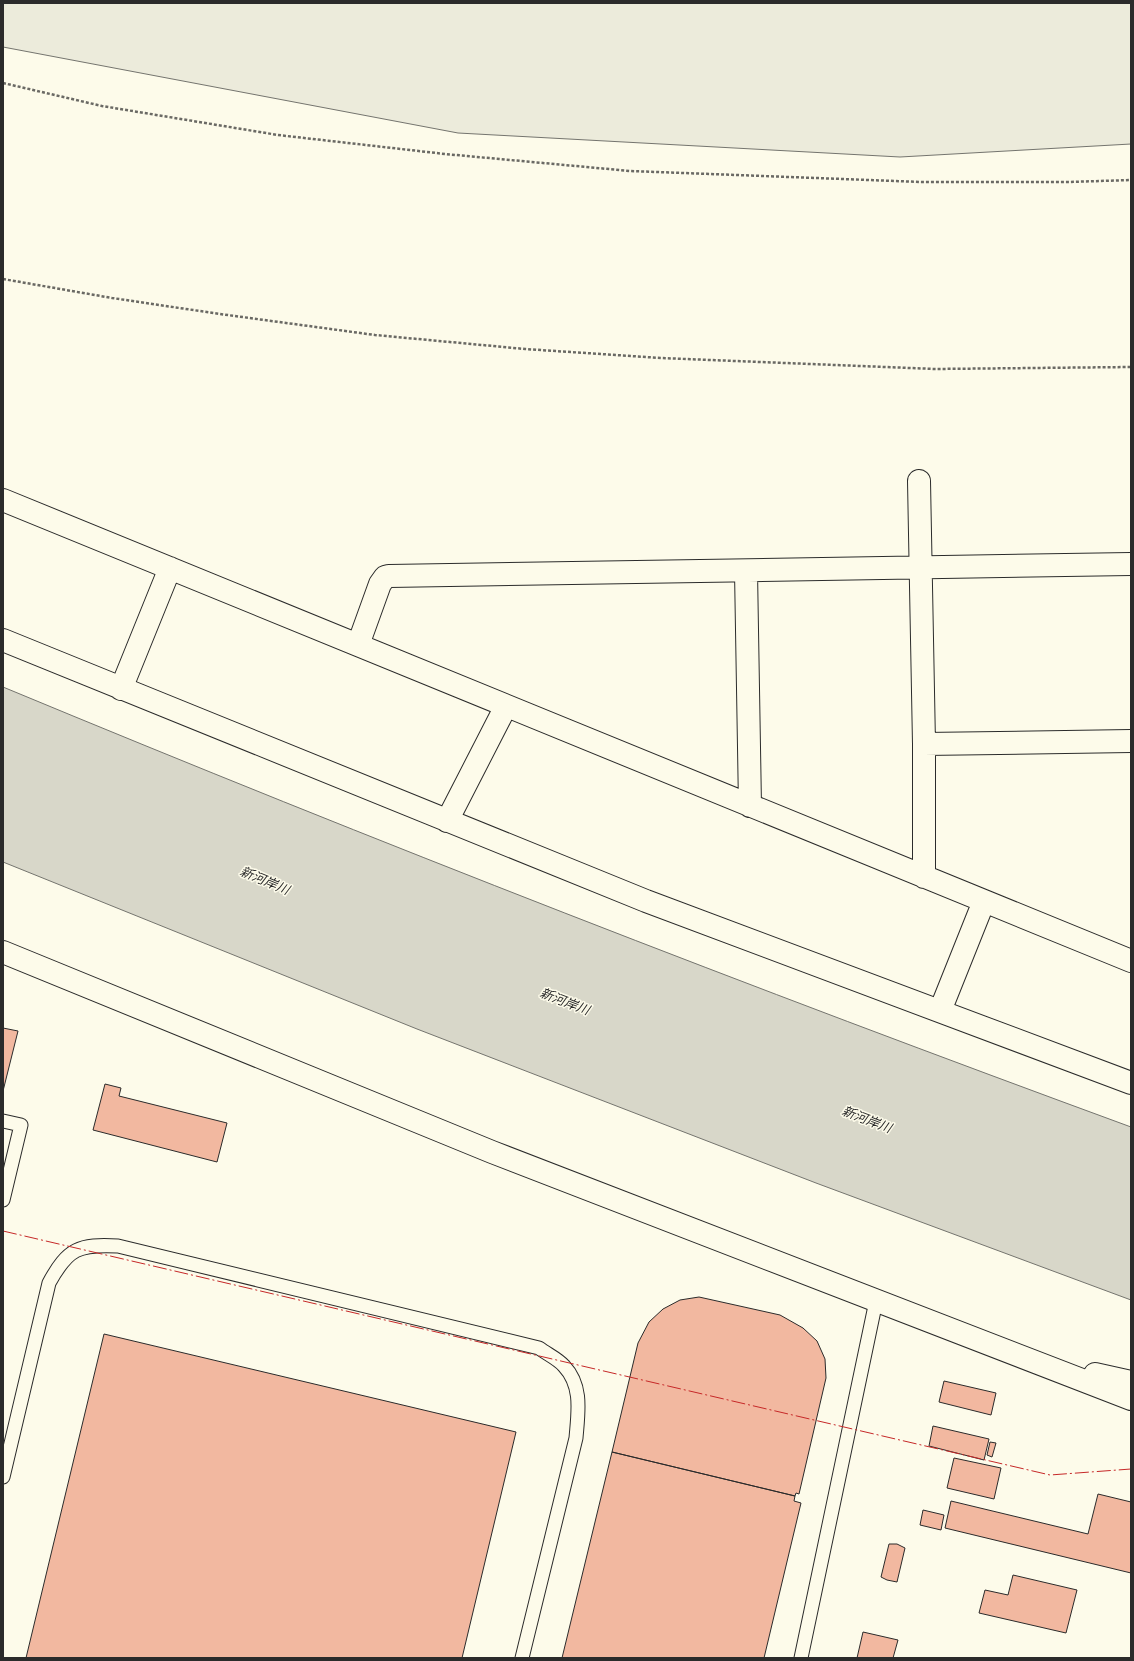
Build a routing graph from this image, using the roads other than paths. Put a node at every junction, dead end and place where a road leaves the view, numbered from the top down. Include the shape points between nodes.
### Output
1 (919, 481) dead end
2 (3, 500) edge
3 (1131, 564) edge
4 (170, 568) junction
5 (920, 568) junction
6 (746, 571) junction
7 (3, 640) edge
8 (358, 645) junction
9 (121, 689) junction
10 (506, 706) junction
11 (1131, 741) edge
12 (924, 744) junction
13 (750, 806) junction
14 (447, 821) junction
15 (924, 877) junction
16 (984, 901) junction
17 (3, 952) edge
18 (1131, 961) edge
19 (940, 1011) junction
20 (1131, 1083) edge
21 (3, 1121) edge
22 (3, 1200) edge
23 (876, 1301) junction
24 (1037, 1362) junction
25 (1131, 1382) edge
26 (1131, 1399) edge
27 (3, 1477) edge
28 (522, 1658) edge
29 (801, 1658) edge

1 - 5 street
2 - 4 street
3 - 5 street
4 - 8 street
4 - 9 street
5 - 6 street
5 - 12 street
6 - 8 street via 389,576 380,584
6 - 13 street
7 - 9 street
8 - 10 street
9 - 14 street
10 - 13 street
10 - 14 street
11 - 12 street
12 - 15 street
13 - 15 street
14 - 19 street via 646,901
15 - 16 street
16 - 18 street
16 - 19 street
17 - 23 street via 492,1152
19 - 20 street
21 - 22 lane via 21,1125
23 - 24 street
23 - 29 lane
24 - 25 street
24 - 26 street
27 - 28 lane via 49,1283 59,1265 75,1250 96,1245 118,1246 539,1348 564,1366 577,1386 578,1410 576,1438

